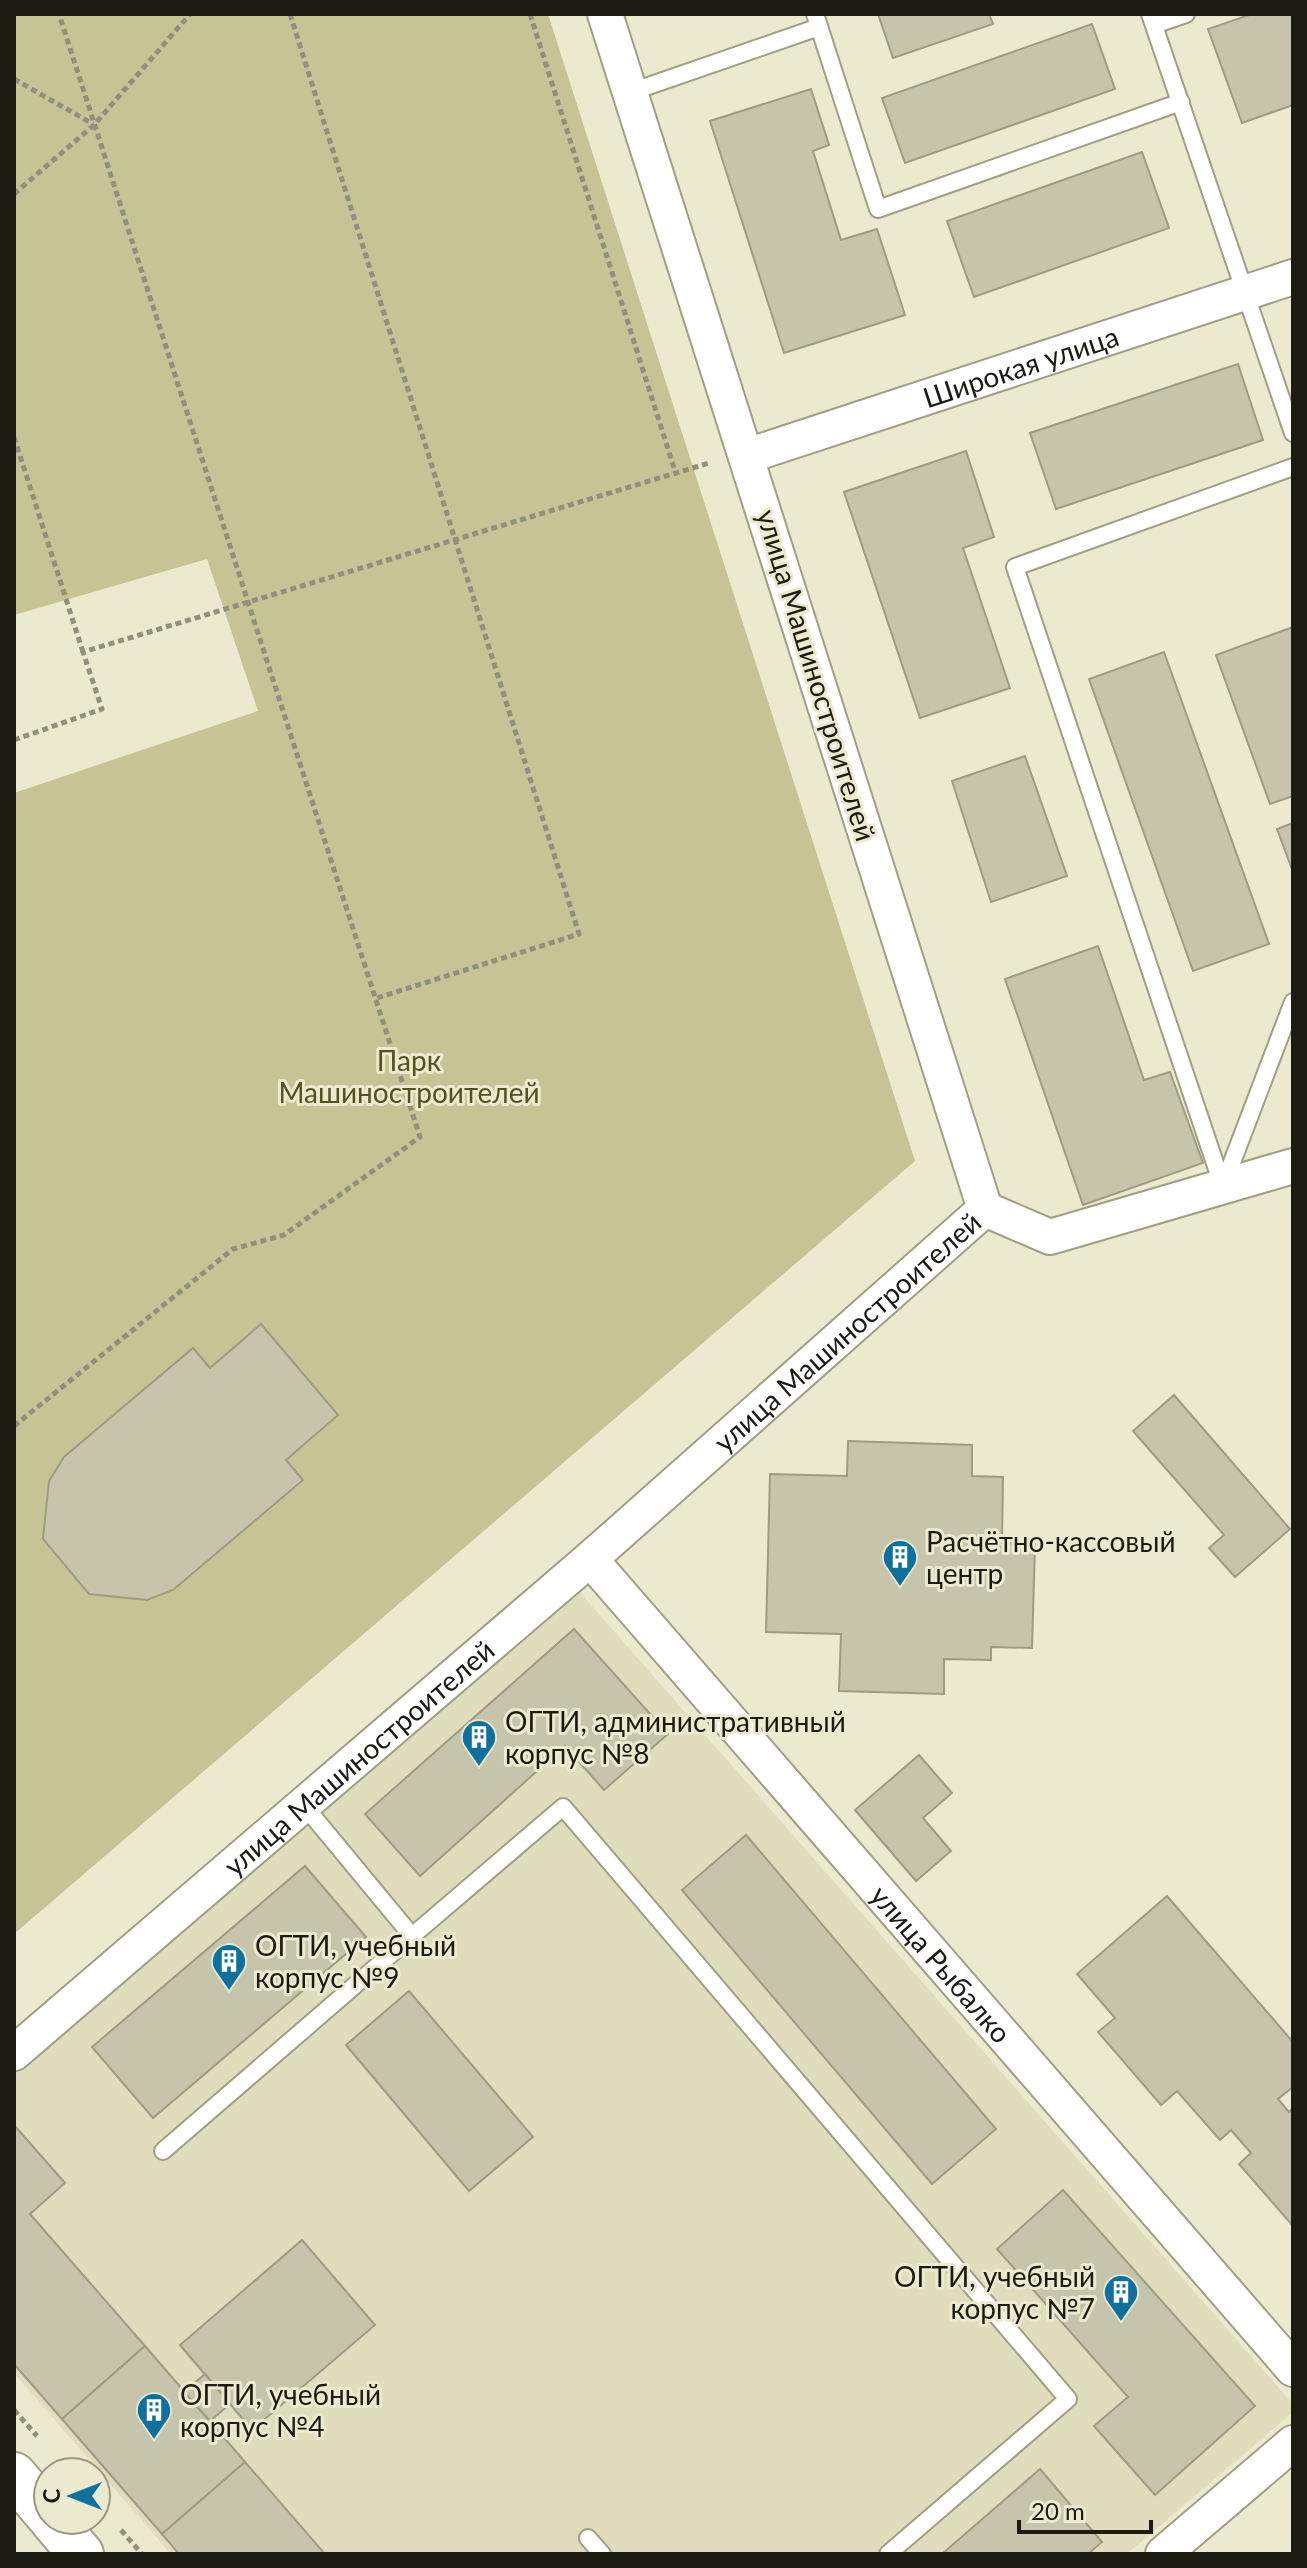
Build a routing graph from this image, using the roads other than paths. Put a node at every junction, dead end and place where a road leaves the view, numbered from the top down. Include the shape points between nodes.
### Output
1 (605, 14) edge
2 (1186, 14) edge
3 (817, 20) edge
4 (1152, 20) edge
5 (631, 92) junction
6 (1181, 102) junction
7 (1293, 277) edge
8 (1245, 292) junction
9 (1293, 433) edge
10 (747, 456) junction
11 (1293, 467) edge
12 (1293, 1002) edge
13 (1293, 1166) edge
14 (1223, 1187) junction
15 (985, 1209) junction
16 (590, 1559) junction
17 (302, 1803) junction
18 (412, 1936) junction
19 (14, 2053) edge
20 (163, 2151) dead end
21 (1293, 2369) edge
22 (1293, 2443) edge
23 (14, 2475) edge
24 (32, 2496) edge
25 (66, 2536) edge
26 (588, 2538) dead end
27 (81, 2554) edge
28 (602, 2554) edge
29 (888, 2554) edge
30 (1163, 2554) edge

1 - 5 street, улица Машиностроителей
2 - 4 lane
3 - 5 lane
3 - 6 lane via 878,209
4 - 6 lane
5 - 10 street, улица Машиностроителей
6 - 8 lane
7 - 8 street, Широкая улица
8 - 9 lane
8 - 10 street, Широкая улица
10 - 15 street, улица Машиностроителей
11 - 14 lane via 1015,567
12 - 14 lane
13 - 14 street
14 - 15 street via 1050,1237
15 - 16 street, улица Машиностроителей
16 - 17 street, улица Машиностроителей
16 - 21 street, улица Рыбалко
17 - 18 lane
17 - 19 street, улица Машиностроителей
18 - 20 lane
18 - 29 lane via 563,1807 1068,2399
22 - 30 street
23 - 24 main road
25 - 27 main road
26 - 28 lane

